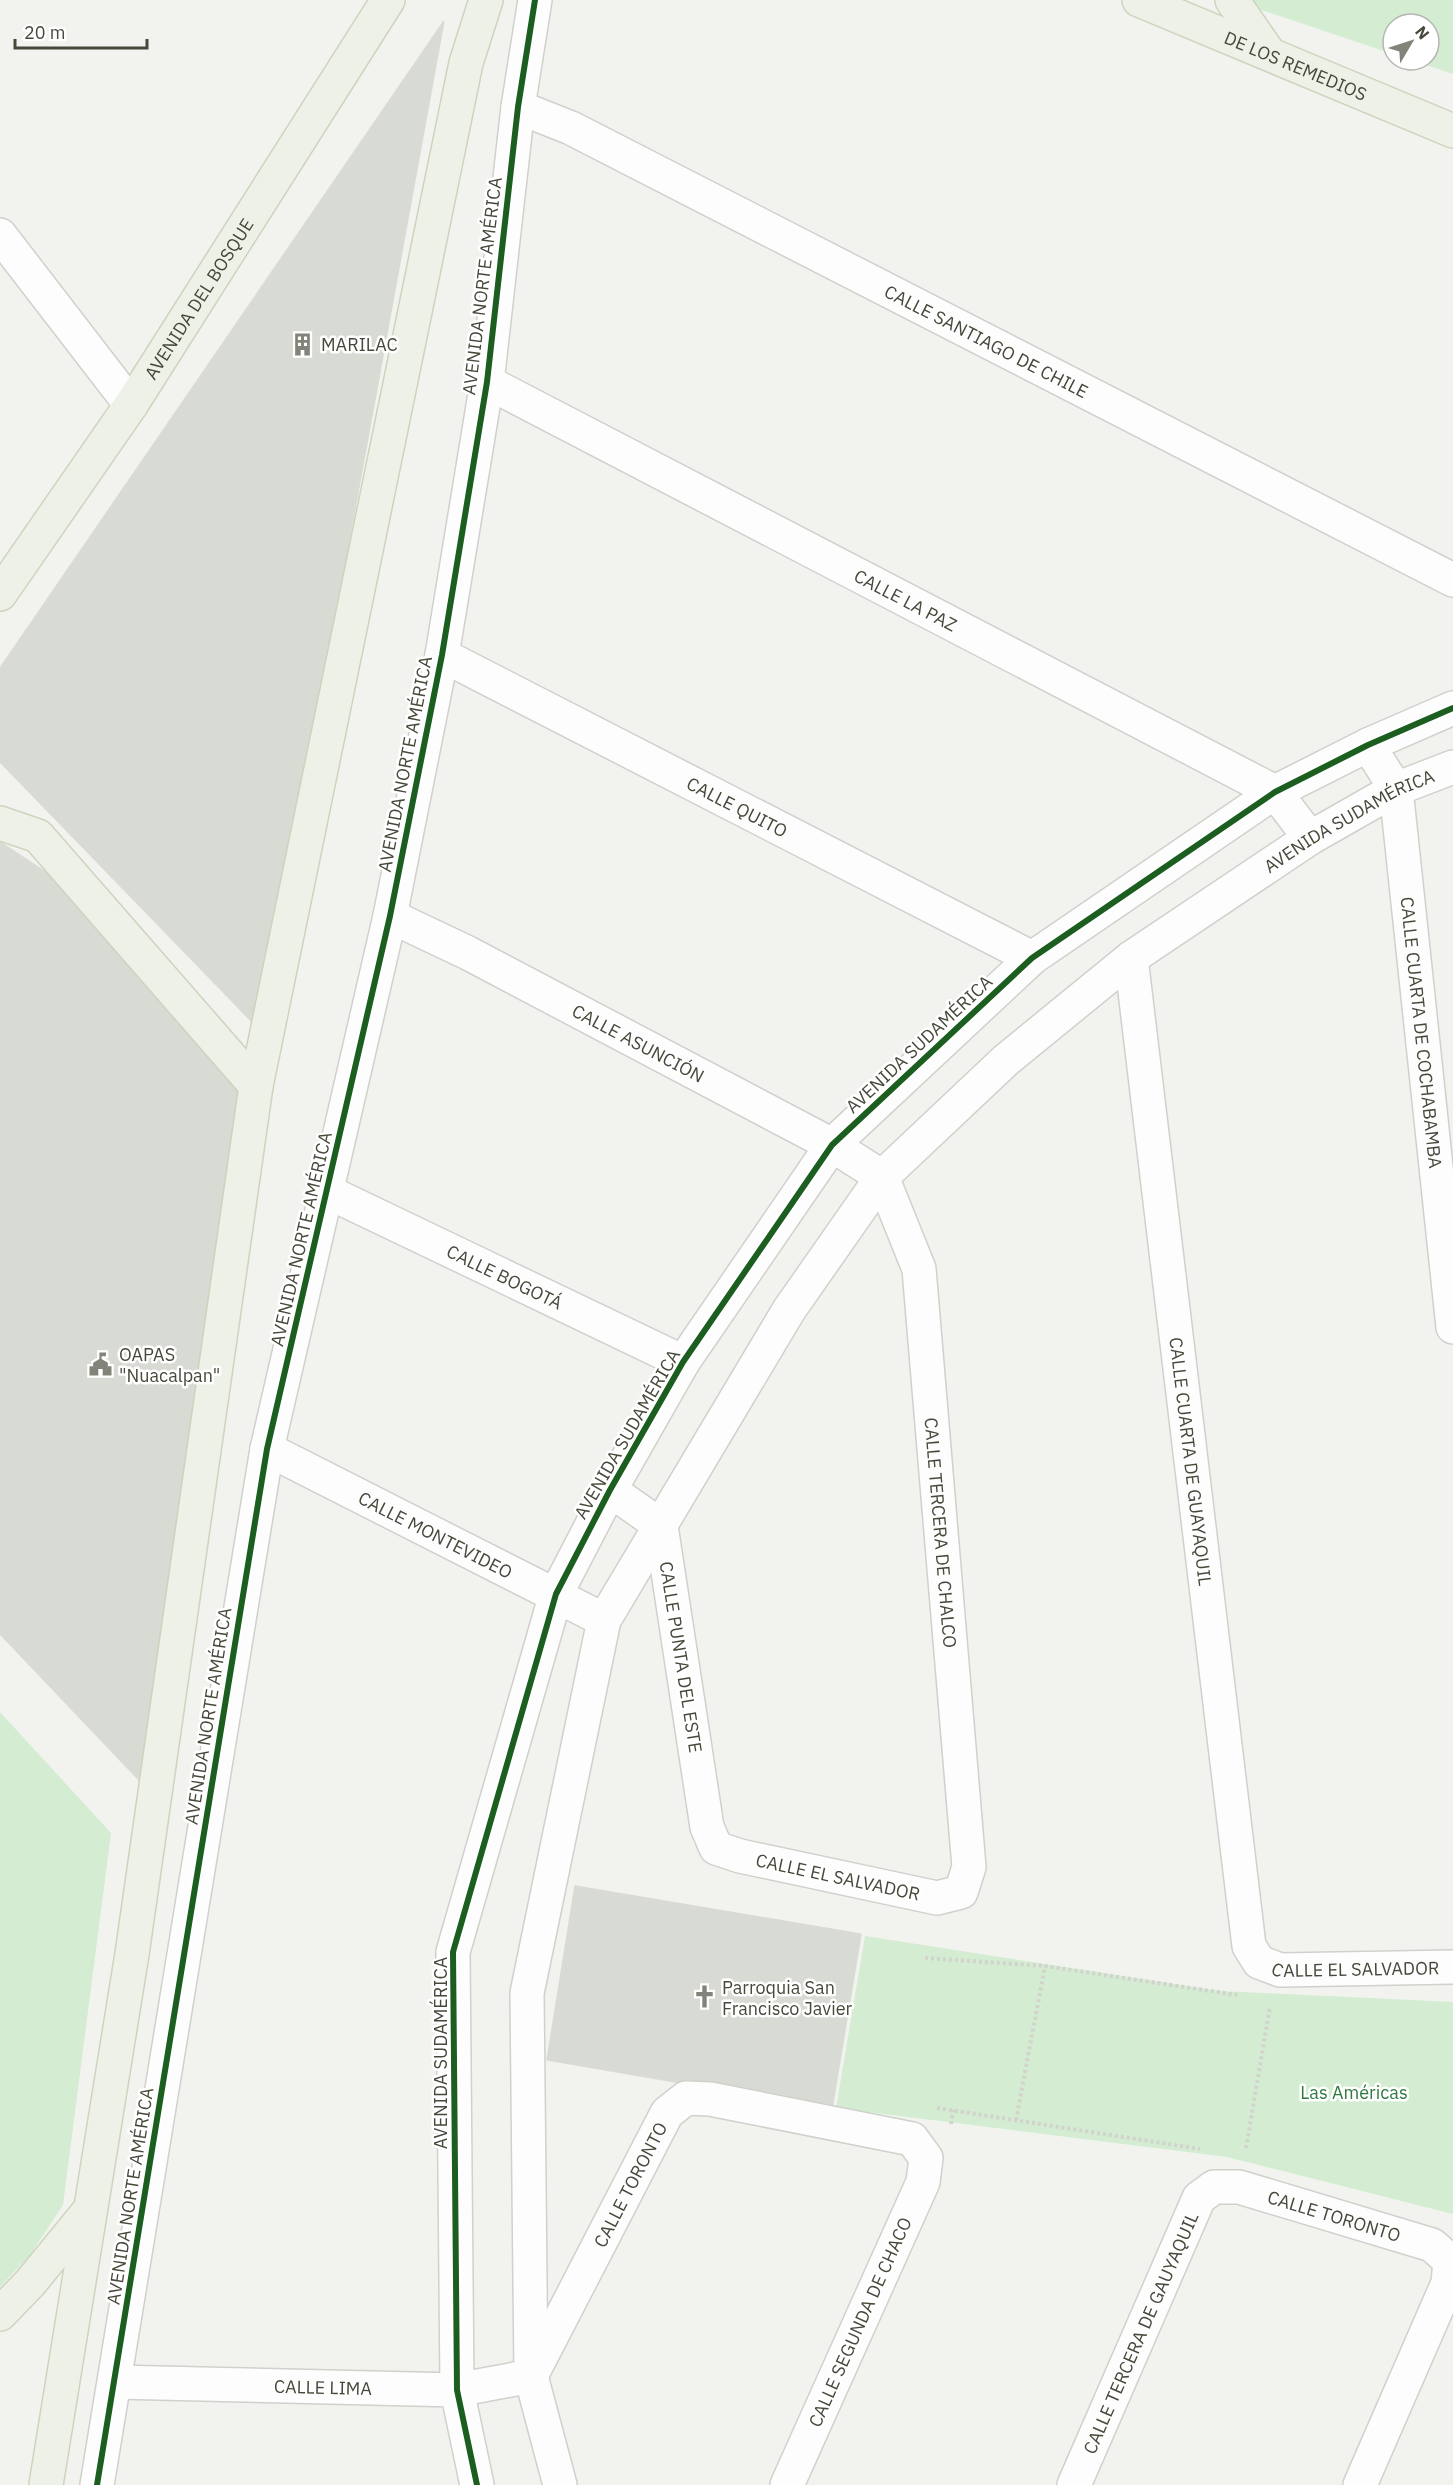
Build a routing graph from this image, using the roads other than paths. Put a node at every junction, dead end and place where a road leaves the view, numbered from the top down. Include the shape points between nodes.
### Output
1 (388, 0) edge
2 (486, 0) edge
3 (535, 0) edge
4 (1139, 0) edge
5 (1232, 0) edge
6 (1268, 52) junction
7 (518, 107) junction
8 (1453, 130) edge
9 (0, 235) edge
10 (487, 382) junction
11 (131, 405) junction
12 (1453, 580) edge
13 (0, 594) edge
14 (442, 655) junction
15 (1453, 708) edge
16 (1368, 745) junction
17 (1453, 767) edge
18 (1396, 789) junction
19 (1275, 792) junction
20 (0, 823) edge
21 (1310, 838) junction
22 (390, 916) junction
23 (1032, 958) junction
24 (1131, 958) junction
25 (255, 1086) junction
26 (832, 1145) junction
27 (882, 1178) junction
28 (328, 1192) junction
29 (1453, 1328) edge
30 (683, 1362) junction
31 (267, 1449) junction
32 (610, 1490) junction
33 (661, 1526) junction
34 (556, 1594) junction
35 (604, 1620) junction
36 (716, 1848) joint
37 (961, 1892) joint
38 (1259, 1962) joint
39 (1453, 1967) edge
40 (926, 2158) joint
41 (1214, 2187) joint
42 (91, 2210) junction
43 (0, 2314) edge
44 (531, 2376) junction
45 (116, 2382) junction
46 (457, 2390) junction
47 (46, 2485) edge
48 (97, 2485) edge
49 (477, 2485) edge
50 (560, 2485) edge
51 (787, 2485) edge
52 (1074, 2485) edge
53 (1360, 2485) edge

1 - 11 main road, AVENIDA DEL BOSQUE
2 - 25 main road, AVENIDA NORTE AMÉRICA via 466,63
3 - 7 street, AVENIDA NORTE AMÉRICA
4 - 6 main road, DE LOS REMEDIOS
5 - 6 main road
6 - 8 main road, DE LOS REMEDIOS
7 - 10 street, AVENIDA NORTE AMÉRICA
7 - 12 street, CALLE SANTIAGO DE CHILE via 571,128
9 - 11 street
10 - 14 street, AVENIDA NORTE AMÉRICA
10 - 19 street, CALLE LA PAZ
11 - 13 main road, AVENIDA DEL BOSQUE
14 - 22 street, AVENIDA NORTE AMÉRICA
14 - 23 street, CALLE QUITO
15 - 16 street, AVENIDA SUDAMÉRICA
16 - 18 street, CALLE CUARTA DE COCHABAMBA
16 - 19 street, AVENIDA SUDAMÉRICA
17 - 18 street, AVENIDA SUDAMÉRICA
18 - 21 street, AVENIDA SUDAMÉRICA
18 - 29 street, CALLE CUARTA DE COCHABAMBA
19 - 21 street, CALLE LA PAZ
19 - 23 street, AVENIDA SUDAMÉRICA
20 - 25 main road via 38,836
21 - 24 street, AVENIDA SUDAMÉRICA
22 - 26 street, CALLE ASUNCIÓN via 478,958
22 - 28 street, AVENIDA NORTE AMÉRICA
23 - 26 street, AVENIDA SUDAMÉRICA
24 - 27 street, AVENIDA SUDAMÉRICA via 1006,1060
24 - 38 street, CALLE CUARTA DE GUAYAQUIL via 1250,1946
25 - 42 main road, AVENIDA NORTE AMÉRICA via 132,1953
26 - 27 street, CALLE ASUNCIÓN
26 - 30 street, AVENIDA SUDAMÉRICA
27 - 33 street, AVENIDA SUDAMÉRICA via 789,1310
27 - 37 street, CALLE TERCERA DE CHALCO via 919,1269 969,1867
28 - 30 street, CALLE BOGOTÁ
28 - 31 street, AVENIDA NORTE AMÉRICA
30 - 32 street, AVENIDA SUDAMÉRICA
31 - 34 street, CALLE MONTEVIDEO
31 - 45 street, AVENIDA NORTE AMÉRICA
32 - 33 street
32 - 34 street, AVENIDA SUDAMÉRICA
33 - 35 street, AVENIDA SUDAMÉRICA
33 - 36 street, CALLE PUNTA DEL ESTE via 707,1827
34 - 35 street, CALLE MONTEVIDEO
34 - 46 street, AVENIDA SUDAMÉRICA via 453,1952
35 - 44 street, AVENIDA SUDAMÉRICA via 527,1993
36 - 37 street, CALLE EL SALVADOR via 937,1898
38 - 39 street, CALLE EL SALVADOR via 1280,1971
40 - 44 street, CALLE TORONTO via 912,2139 710,2098 686,2098 667,2113
40 - 51 street, CALLE SEGUNDA DE CHACO via 923,2182
41 - 52 street, CALLE TERCERA DE GAUYAQUIL via 1199,2198
41 - 53 street, CALLE TORONTO via 1251,2190 1432,2245 1450,2261 1449,2283
42 - 43 main road
42 - 47 main road, AVENIDA NORTE AMÉRICA
44 - 46 street, CALLE LIMA
44 - 50 street, AVENIDA SUDAMÉRICA
45 - 46 street, CALLE LIMA
45 - 48 street, AVENIDA NORTE AMÉRICA
46 - 49 street, AVENIDA SUDAMÉRICA

